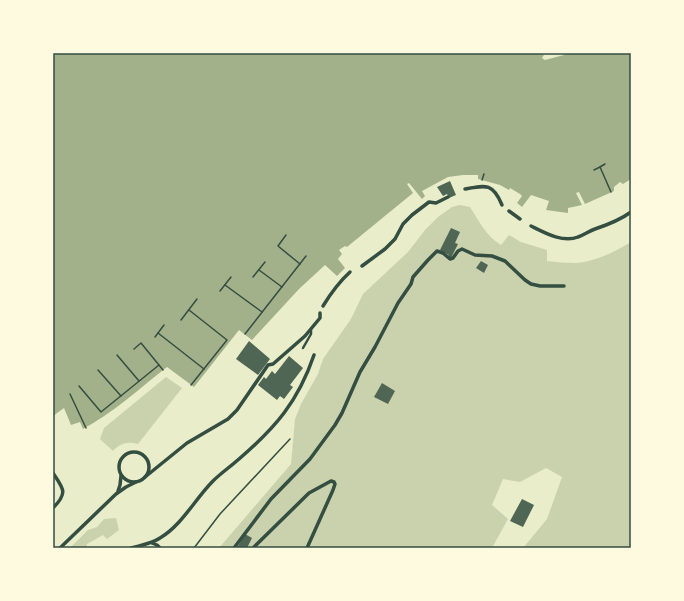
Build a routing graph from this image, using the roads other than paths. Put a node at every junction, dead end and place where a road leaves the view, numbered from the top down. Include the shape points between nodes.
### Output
1 (465, 189) dead end
2 (448, 197) dead end
3 (502, 205) dead end
4 (509, 211) dead end
5 (631, 212) edge
6 (520, 219) dead end
7 (531, 226) dead end
8 (362, 266) dead end
9 (350, 272) dead end
10 (564, 286) dead end
11 (323, 306) dead end
12 (320, 313) dead end
13 (311, 329) junction
14 (303, 348) dead end
15 (314, 355) dead end
16 (290, 439) dead end
17 (53, 473) edge
18 (121, 475) junction
19 (145, 477) junction
20 (136, 482) junction
21 (116, 494) junction
22 (53, 508) edge
23 (151, 542) junction
24 (60, 548) edge
25 (131, 548) edge
26 (160, 548) edge
27 (194, 548) edge
28 (234, 548) edge
29 (253, 548) edge
30 (307, 548) edge

1 - 3 street via 482,185 493,189
2 - 8 street via 436,203 429,202 404,224 385,249
4 - 6 street
5 - 7 street via 577,238 559,237
9 - 11 street via 334,288
10 - 28 street via 532,284 505,261 492,256 475,255 462,249 450,259 437,252 413,277 360,372 335,425 310,458 271,499
12 - 13 street via 320,318
13 - 14 street
13 - 19 street via 273,364 268,364 228,419 187,443
15 - 23 street via 307,377 281,418 215,479 174,527
16 - 27 lane via 220,514
17 - 22 street via 64,491 62,498
18 - 19 street via 119,466 122,459 134,452 147,461 148,470
18 - 20 street via 127,481
18 - 21 street
19 - 20 street
20 - 21 street
21 - 24 street
23 - 25 street
23 - 26 street
29 - 30 street via 309,493 331,481 334,482 333,490

